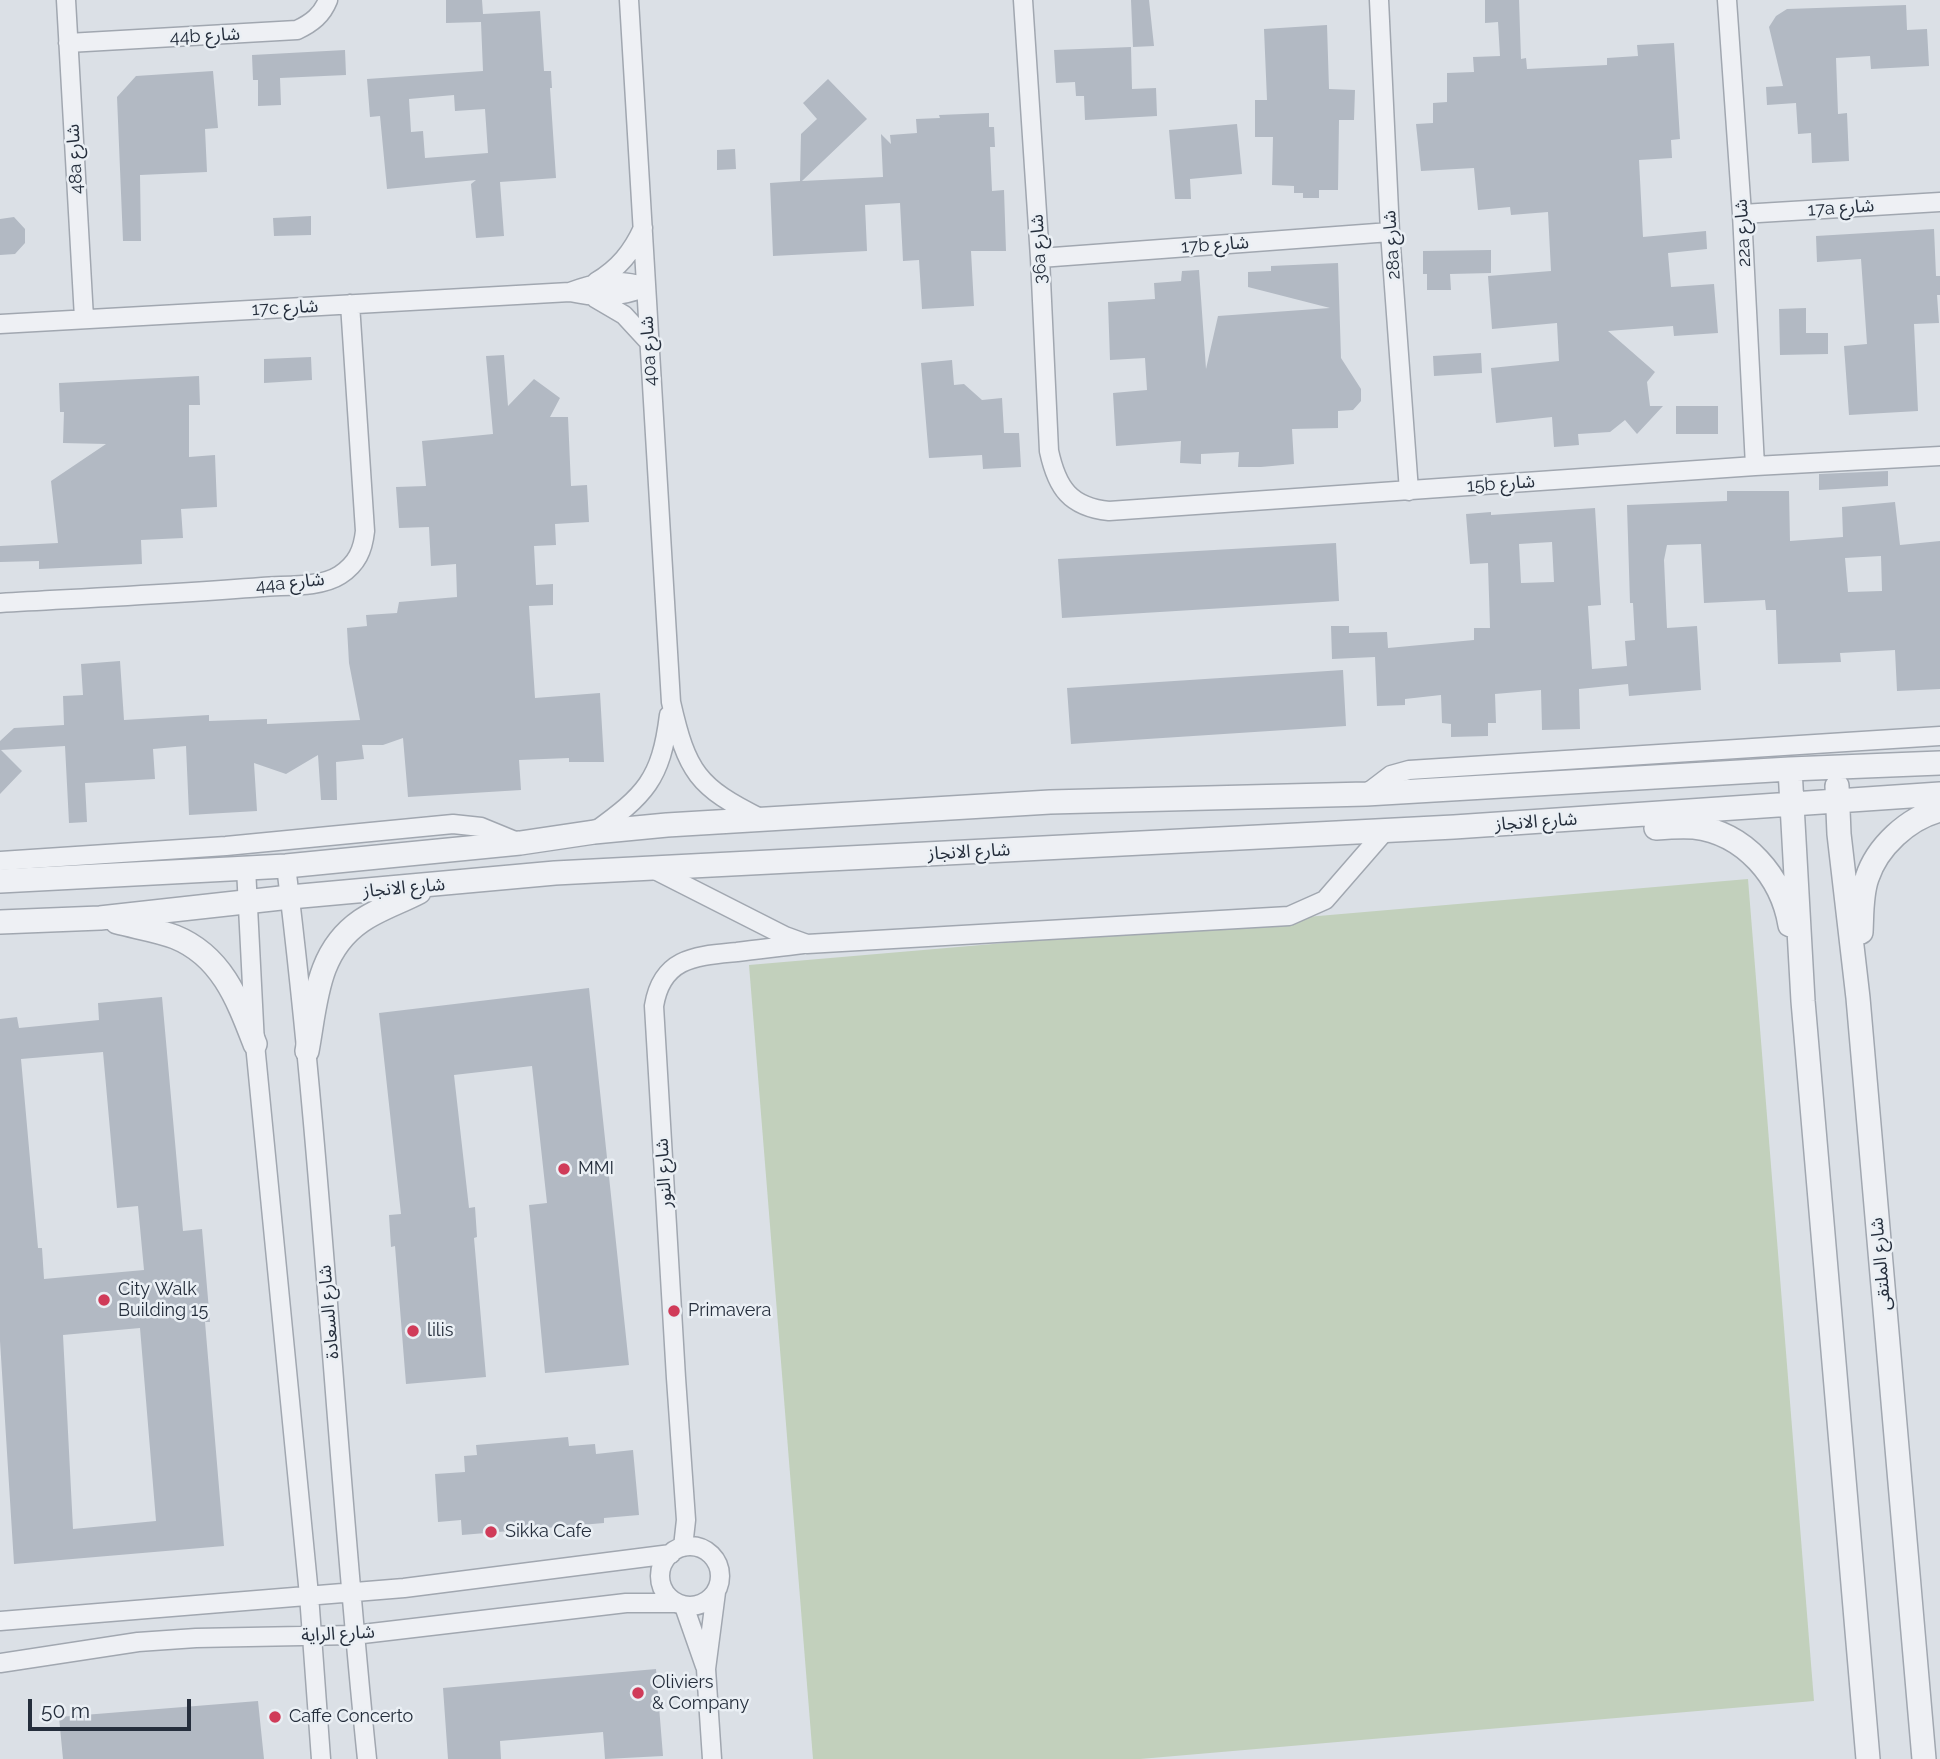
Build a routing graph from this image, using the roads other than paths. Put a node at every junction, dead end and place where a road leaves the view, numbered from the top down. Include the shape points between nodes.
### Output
1 (66, 0) edge
2 (328, 0) edge
3 (629, 0) edge
4 (1023, 0) edge
5 (1379, 0) edge
6 (1727, 0) edge
7 (68, 43) junction
8 (1940, 202) edge
9 (1742, 214) junction
10 (643, 228) junction
11 (1390, 232) junction
12 (1040, 258) junction
13 (646, 287) junction
14 (593, 290) junction
15 (350, 304) junction
16 (84, 318) junction
17 (0, 324) edge
18 (648, 341) junction
19 (1940, 456) edge
20 (1755, 466) junction
21 (1409, 491) junction
22 (1066, 494) joint
23 (0, 603) edge
24 (671, 702) junction
25 (1940, 736) edge
26 (1940, 763) edge
27 (1790, 769) junction
28 (1836, 769) junction
29 (1366, 794) junction
30 (1940, 794) edge
31 (1837, 801) junction
32 (1793, 804) junction
33 (1940, 810) edge
34 (763, 819) junction
35 (1454, 827) junction
36 (1385, 831) junction
37 (594, 832) junction
38 (520, 843) junction
39 (0, 861) edge
40 (286, 866) junction
41 (246, 868) junction
42 (651, 868) junction
43 (0, 881) edge
44 (431, 886) junction
45 (290, 897) junction
46 (249, 902) junction
47 (100, 918) junction
48 (0, 922) edge
49 (807, 944) junction
50 (1858, 998) junction
51 (1803, 1001) junction
52 (255, 1044) junction
53 (307, 1051) junction
54 (684, 1549) junction
55 (716, 1592) junction
56 (352, 1594) junction
57 (309, 1595) junction
58 (680, 1604) junction
59 (0, 1621) edge
60 (354, 1635) junction
61 (310, 1636) junction
62 (0, 1663) edge
63 (706, 1669) junction
64 (321, 1759) edge
65 (367, 1759) edge
66 (712, 1759) edge
67 (1868, 1759) edge
68 (1924, 1759) edge

1 - 7 street, 48a شارع
2 - 7 street, 44b شارع via 312,22 297,30
3 - 10 street, 40a شارع
4 - 12 street, 36a شارع
5 - 11 street, 28a شارع
6 - 9 street, 22a شارع
7 - 16 street, 48a شارع
8 - 9 street, 17a شارع
9 - 20 street, 22a شارع
10 - 13 street, 40a شارع
10 - 14 street via 624,261
11 - 12 street, 17b شارع
11 - 21 street, 28a شارع
12 - 22 street, 36a شارع via 1049,451
13 - 14 street, 17c شارع via 620,296
13 - 18 street, 40a شارع
14 - 15 street, 17c شارع
14 - 18 street, 17c شارع
15 - 16 street, 17c شارع
15 - 23 street, 44a شارع via 365,531 363,549 353,565 321,582
16 - 17 street, 17c شارع
18 - 24 street, 40a شارع
19 - 20 street, 15b شارع
20 - 21 street, 15b شارع
21 - 22 street, 15b شارع via 1109,511 1093,509
24 - 34 street, 40a شارع via 681,746 697,774 720,796
24 - 37 street, 40a شارع via 662,757 649,785
25 - 29 street via 1409,770 1391,775
26 - 28 street, شارع الانجاز
27 - 28 street, شارع الانجاز
27 - 29 street, شارع الانجاز
27 - 32 street
28 - 31 street, شارع الملتقى
29 - 34 street, شارع الانجاز via 1050,802
30 - 31 street, شارع الانجاز
31 - 32 street, شارع الانجاز
31 - 50 street, شارع الملتقى
32 - 35 street, شارع الانجاز
32 - 51 street
33 - 50 street via 1912,822 1893,837 1867,878
34 - 37 street, شارع الانجاز
35 - 36 street, شارع الانجاز
35 - 51 street via 1524,837 1694,827 1737,842 1769,873 1780,892
36 - 42 street, شارع الانجاز
36 - 49 street, شارع النور via 1325,900 1289,916
37 - 38 street, شارع الانجاز
38 - 39 street via 481,827 453,824
38 - 40 street, شارع الانجاز
40 - 41 street, شارع الانجاز
40 - 45 street, شارع السعادة
41 - 43 street, شارع الانجاز
41 - 46 street
42 - 44 street, شارع الانجاز
42 - 49 street
44 - 45 street, شارع الانجاز
44 - 53 street via 362,921 337,943 318,986
45 - 46 street, شارع الانجاز
45 - 53 street, شارع السعادة
46 - 47 street, شارع الانجاز
46 - 52 street
47 - 48 street, شارع الانجاز
47 - 52 street via 176,938 197,949 229,982
49 - 54 street, شارع النور via 693,957 666,975 654,1006 686,1520
50 - 68 street, شارع الملتقى
51 - 67 street
52 - 57 street
53 - 56 street, شارع السعادة
54 - 55 street via 707,1551 719,1565
54 - 56 street
54 - 58 street via 665,1561 660,1579 663,1589
55 - 58 street via 702,1604
55 - 63 street
56 - 57 street
56 - 60 street, شارع السعادة
57 - 59 street
57 - 61 street
58 - 60 street, شارع الراية via 626,1603
58 - 63 street
60 - 61 street, شارع الراية
60 - 65 street, شارع السعادة
61 - 62 street, شارع الراية via 138,1642
61 - 64 street
63 - 66 street

